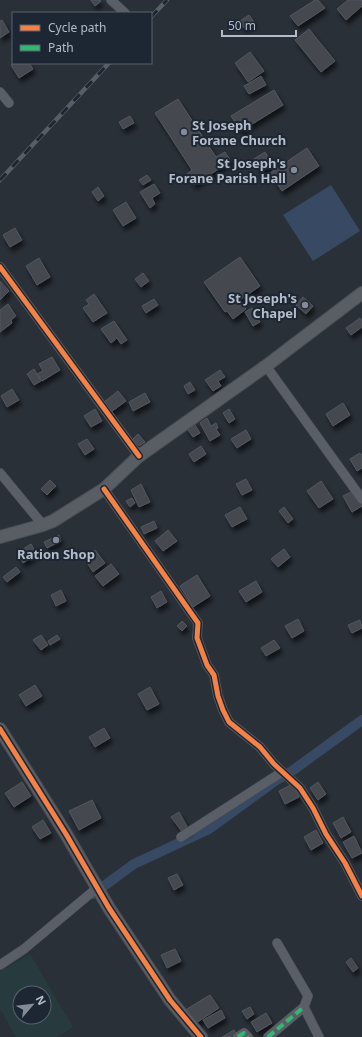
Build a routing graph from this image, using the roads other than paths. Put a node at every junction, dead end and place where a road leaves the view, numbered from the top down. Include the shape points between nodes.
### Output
1 (111, 0) edge
2 (124, 12) edge
3 (0, 92) edge
4 (9, 103) dead end
5 (0, 267) edge
6 (362, 293) edge
7 (266, 366) junction
8 (140, 456) junction
9 (0, 474) edge
10 (104, 489) junction
11 (362, 499) edge
12 (43, 525) junction
13 (0, 537) edge
14 (0, 729) edge
15 (287, 775) junction
16 (181, 837) dead end
17 (98, 890) junction
18 (362, 896) edge
19 (277, 943) dead end
20 (0, 965) edge
21 (304, 1007) junction
22 (201, 1037) edge
23 (238, 1037) edge
24 (248, 1037) edge
25 (268, 1037) edge
26 (319, 1037) edge

1 - 2 street
3 - 4 street
5 - 8 street
6 - 7 main road
7 - 8 main road
7 - 11 street
8 - 10 main road
9 - 12 street
10 - 12 main road
10 - 15 street via 198,623 197,638 214,675 218,696 229,722 260,747
12 - 13 main road
14 - 17 main road
15 - 16 street
15 - 18 street via 300,788 313,808
17 - 20 street
17 - 22 main road via 170,1000
19 - 21 street via 308,996
21 - 25 street
21 - 26 street
23 - 24 street via 244,1033

